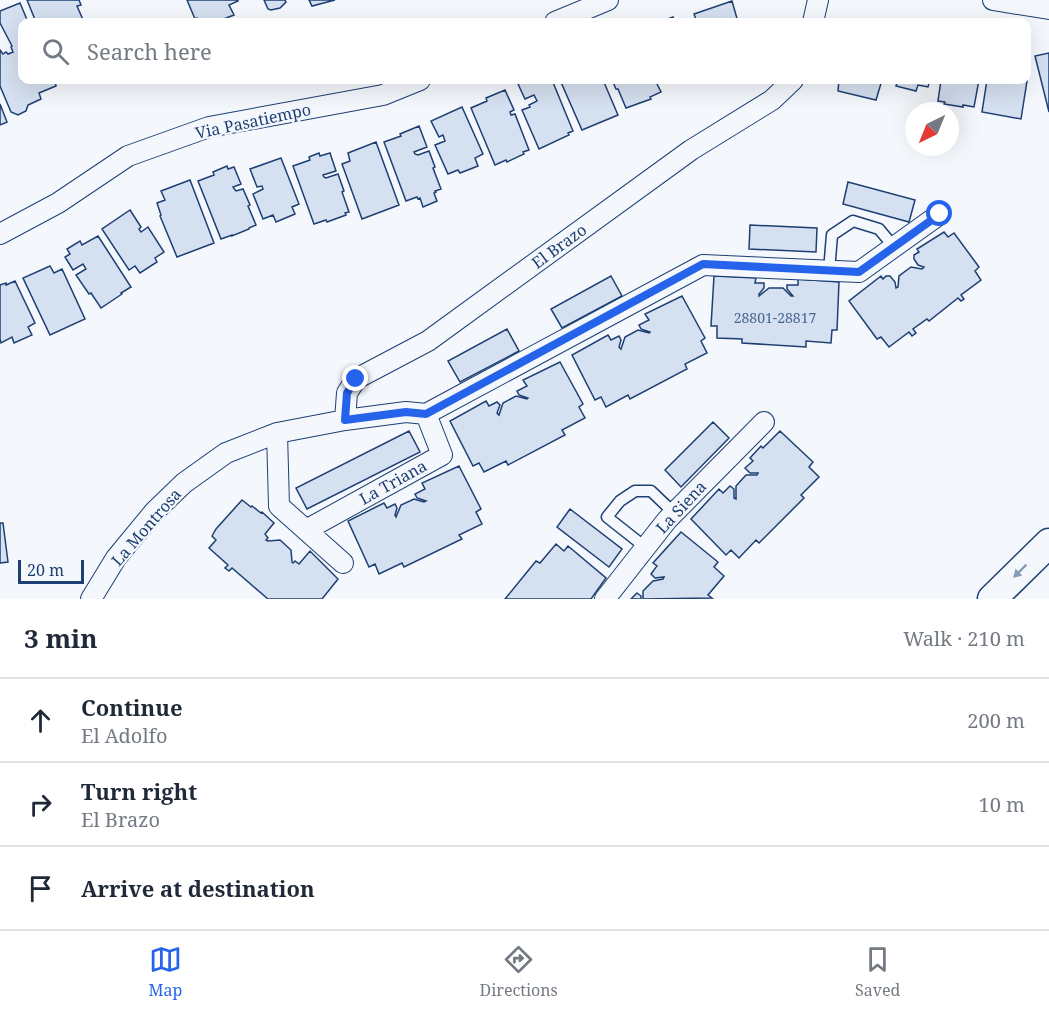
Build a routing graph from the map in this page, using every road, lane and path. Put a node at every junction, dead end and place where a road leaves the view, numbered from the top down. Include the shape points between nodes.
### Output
1 (608, 0) edge
2 (818, 0) edge
3 (993, 0) edge
4 (1049, 9) edge
5 (565, 18) edge
6 (814, 18) edge
7 (410, 84) edge
8 (789, 84) edge
9 (940, 214) dead end
10 (0, 234) edge
11 (894, 247) junction
12 (829, 271) junction
13 (426, 414) junction
14 (345, 420) junction
15 (764, 422) dead end
16 (277, 433) junction
17 (674, 513) junction
18 (306, 530) junction
19 (1049, 543) edge
20 (645, 548) junction
21 (343, 563) dead end
22 (92, 599) edge
23 (605, 599) edge
24 (992, 599) edge

1 - 5 street
2 - 6 street
3 - 4 street
7 - 10 street, Via Pasatiempo via 383,95 209,127 128,156 58,203
8 - 14 street, El Brazo via 772,100 691,150 428,341 356,379 347,393
9 - 11 street
11 - 12 street via 859,272
11 - 12 lane via 879,229 853,221 832,235
12 - 13 street via 703,264
13 - 14 street, La Montrosa via 406,412
13 - 18 street, La Triana via 442,455
14 - 16 street, La Montrosa
15 - 17 street, La Siena
16 - 18 street via 279,506
16 - 22 street, La Montrosa via 226,453 184,483 116,558
17 - 20 street, La Siena
17 - 20 lane via 651,491 635,490 620,501 607,517
18 - 21 street
19 -> 24 main road
20 - 23 street, La Siena

